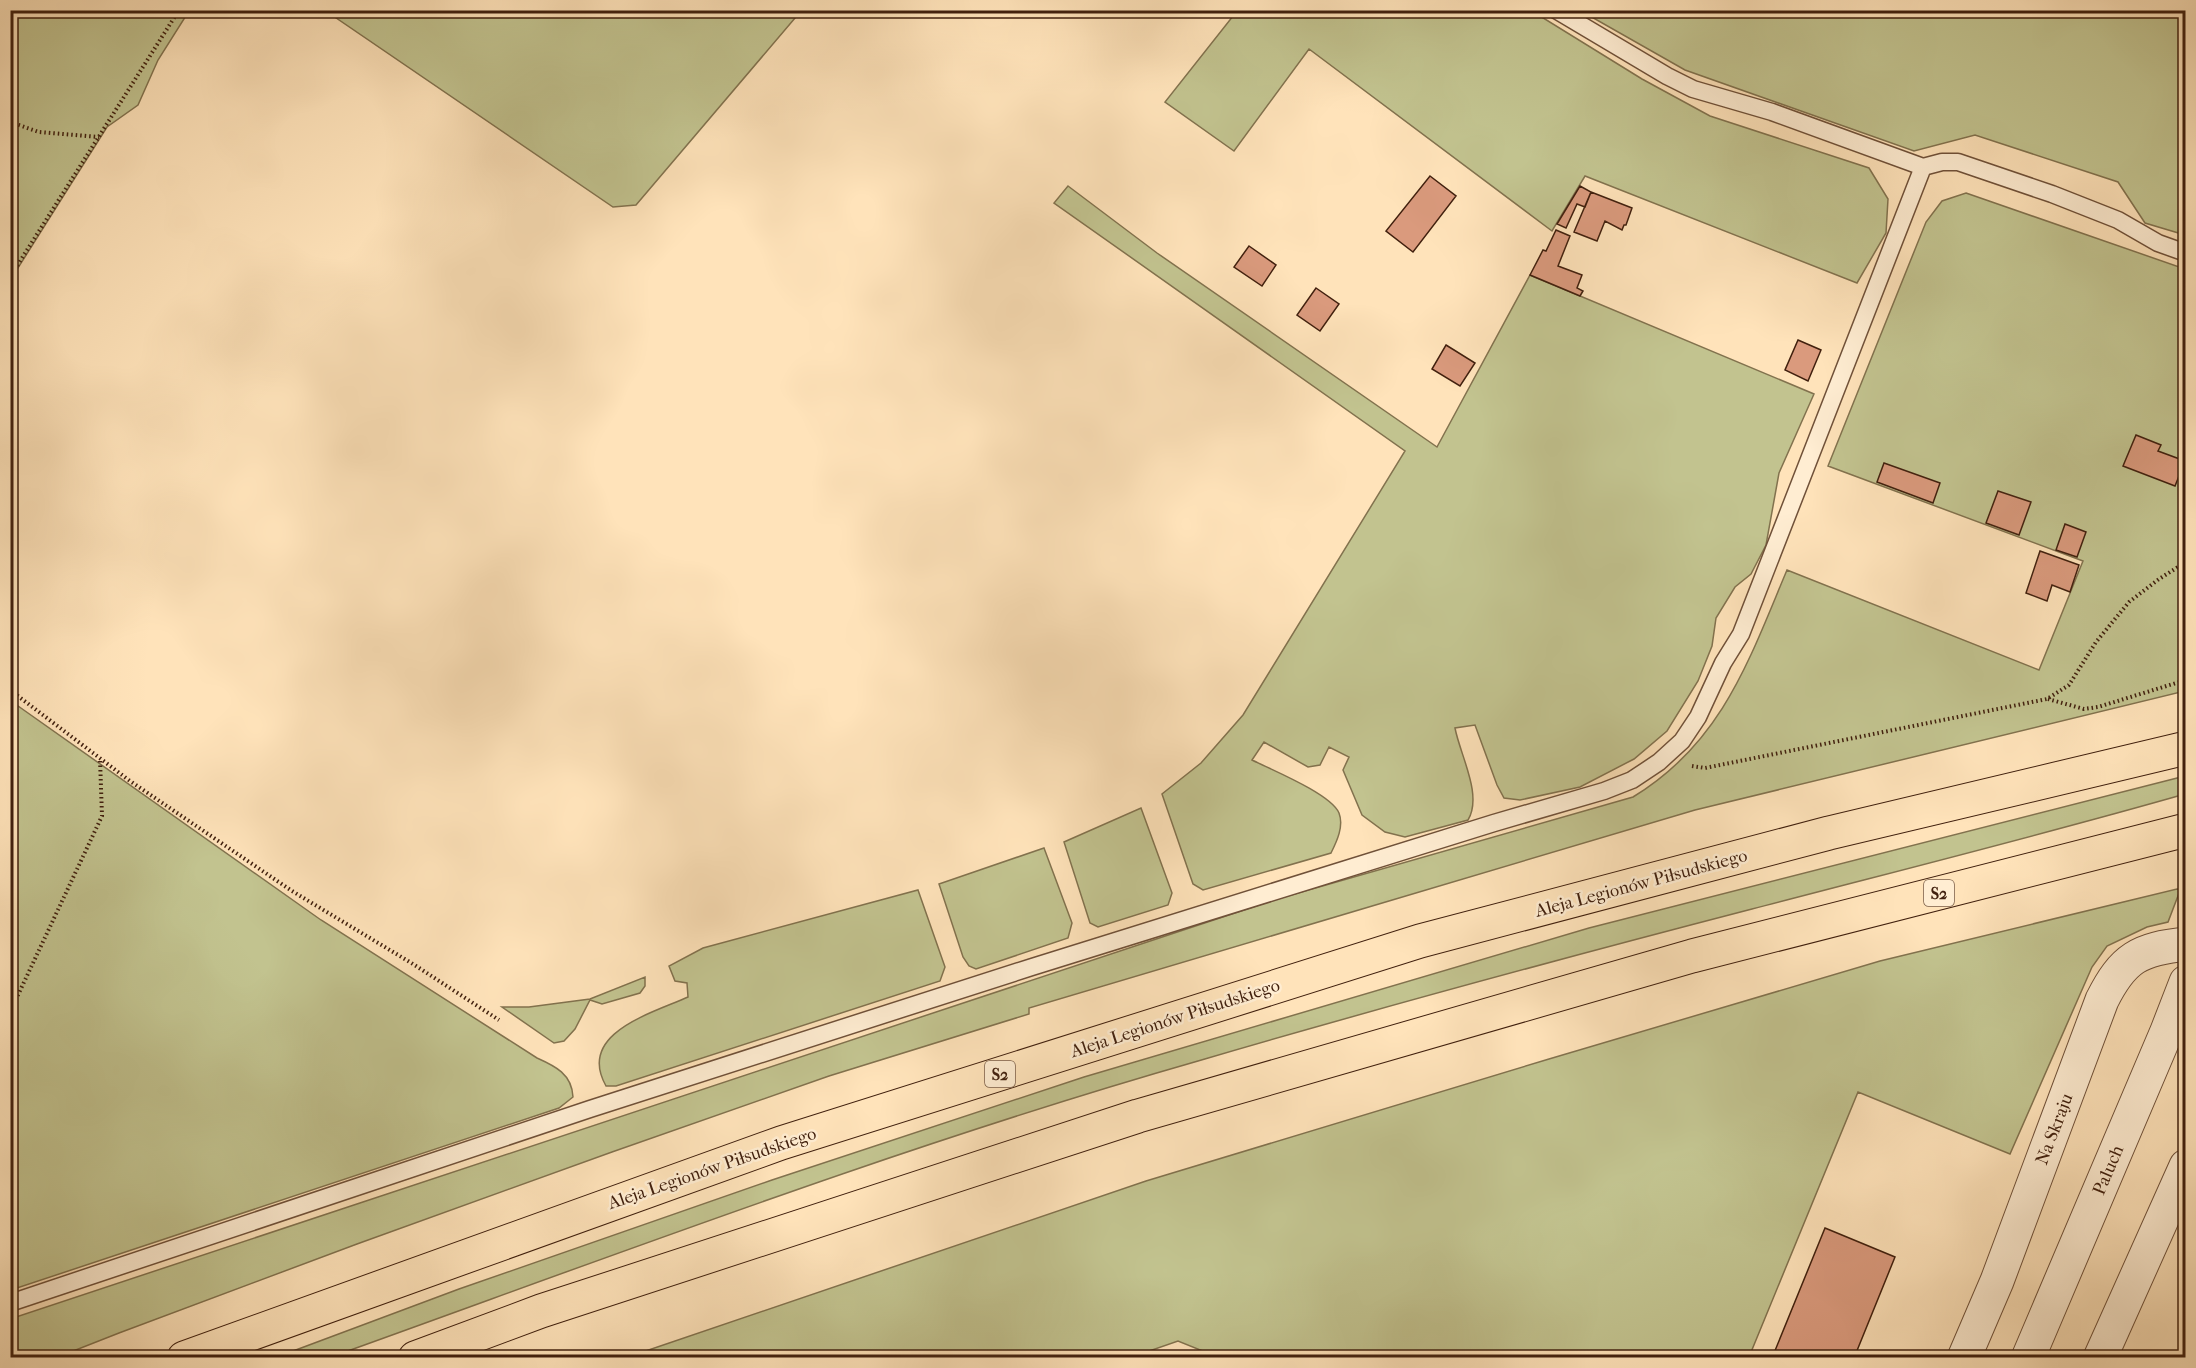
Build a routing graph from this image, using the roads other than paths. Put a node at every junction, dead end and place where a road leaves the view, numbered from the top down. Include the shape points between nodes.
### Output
1 (1557, 10) edge
2 (1923, 167) junction
3 (2186, 253) edge
4 (2186, 748) edge
5 (2186, 830) edge
6 (2186, 944) edge
7 (2186, 982) edge
8 (2186, 1166) edge
9 (10, 1303) edge
10 (184, 1358) edge
11 (415, 1358) edge
12 (1964, 1358) edge
13 (2028, 1358) edge
14 (2100, 1358) edge

1 - 2 lane via 1693,89 1772,112
2 - 3 lane via 1958,162 2118,220 2158,243
2 - 9 lane via 1741,634 1682,741 1632,780 623,1098
4 - 10 highway, Aleja Legionów Piłsudskiego / S2 via 1829,833 1420,941 780,1143
5 - 11 highway, S2 via 1692,956 1138,1116 541,1311
6 - 12 street, Na Skraju via 2157,947 2143,953 2114,976
7 - 13 street, Paluch
8 - 14 street

